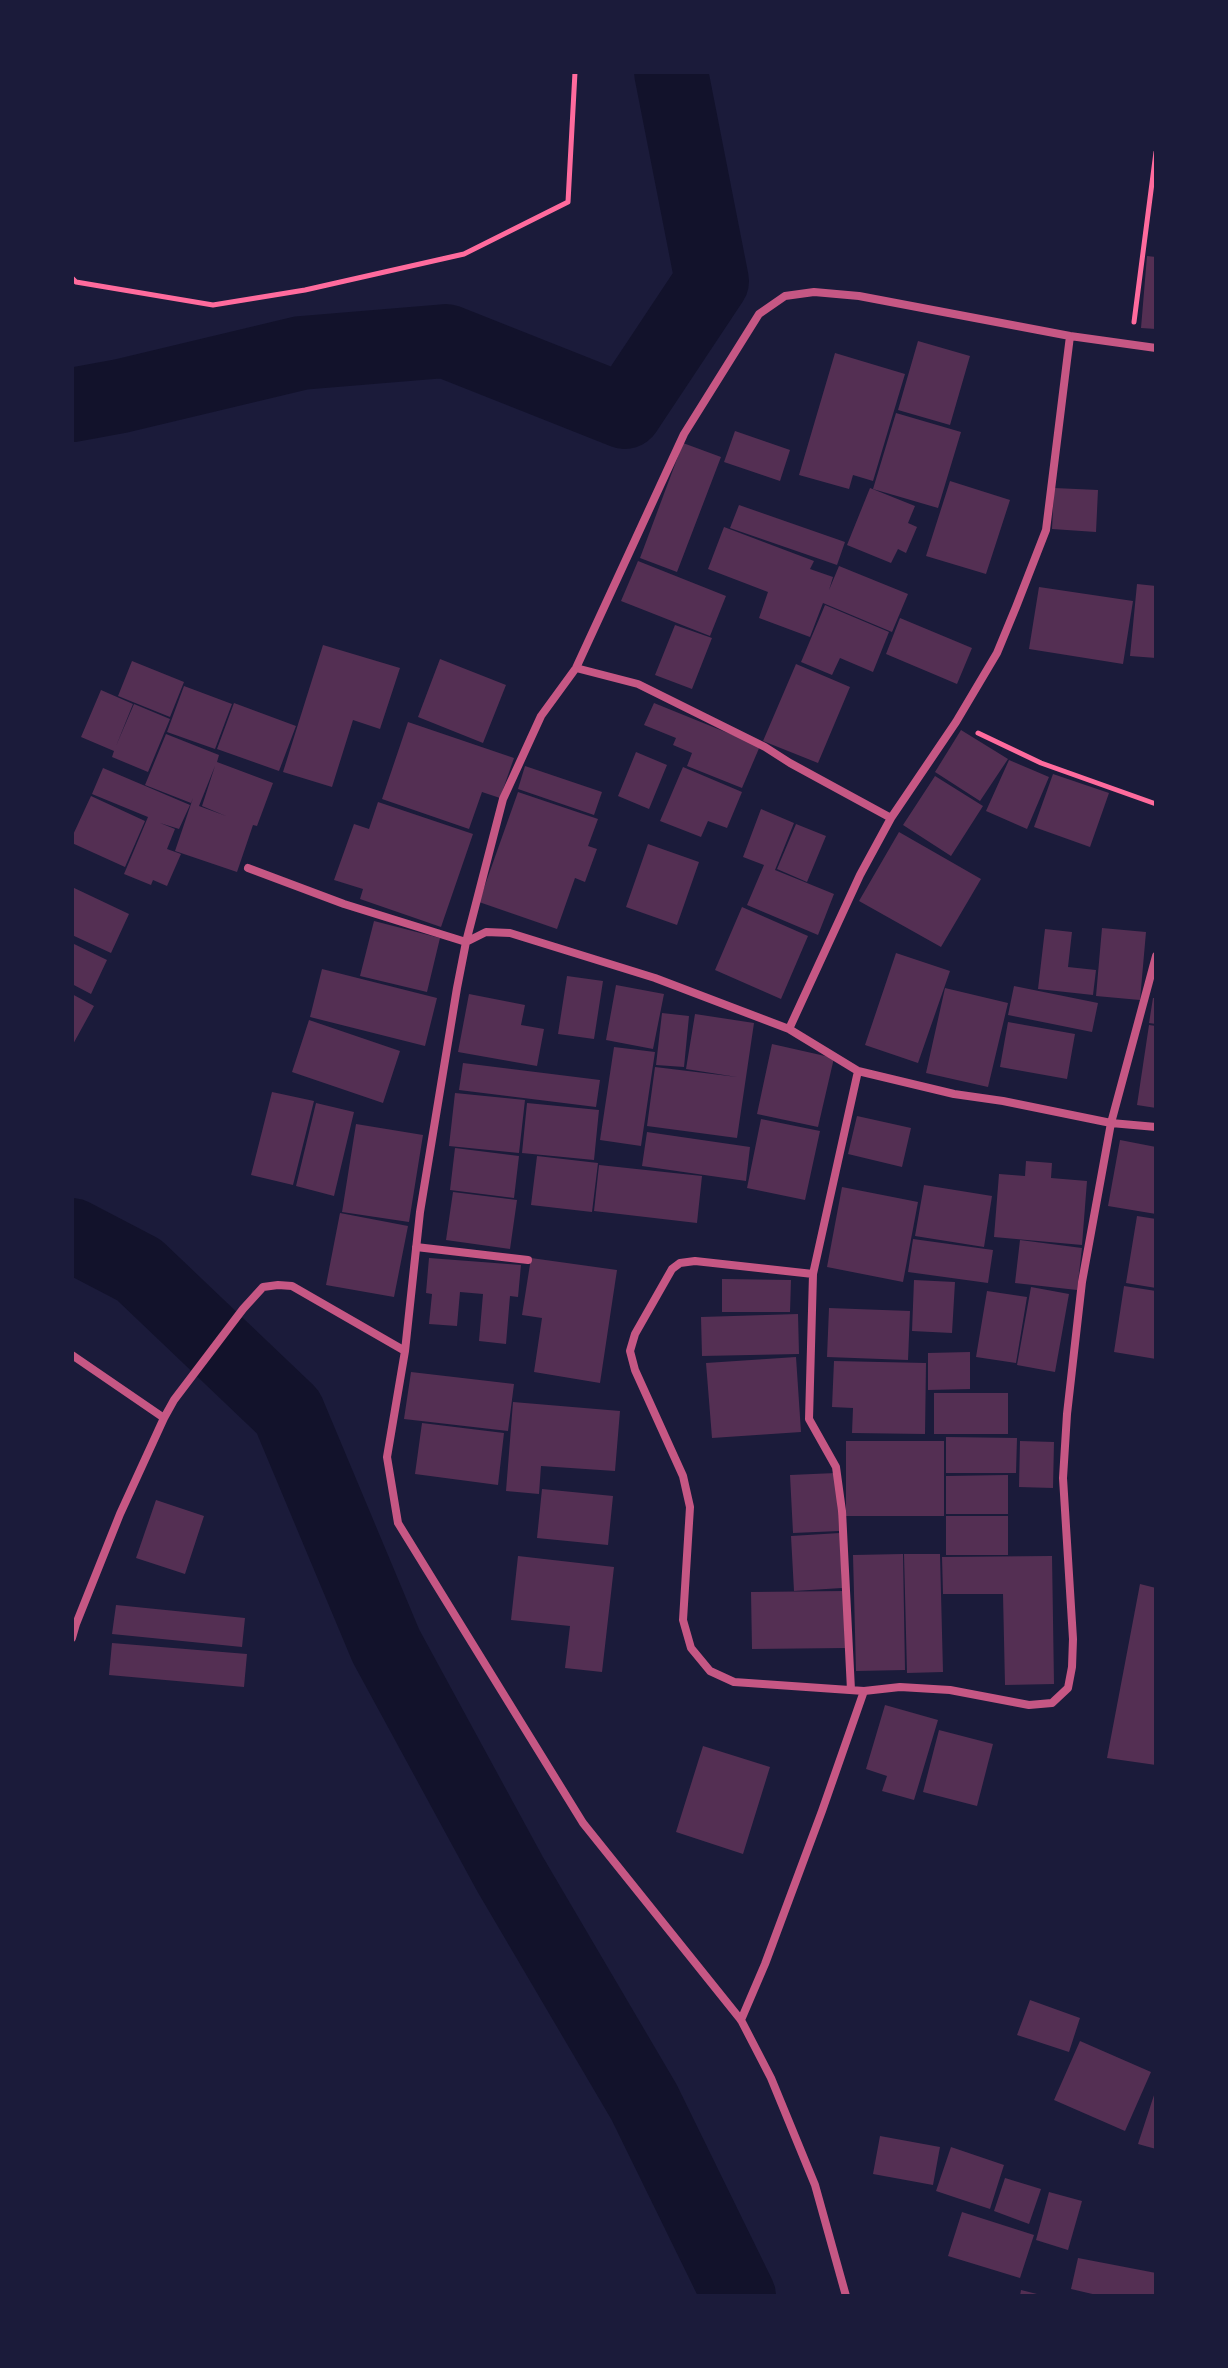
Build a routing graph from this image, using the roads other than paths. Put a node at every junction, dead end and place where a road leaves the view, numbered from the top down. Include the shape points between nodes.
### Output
1 (1070, 336) junction
2 (1156, 348) edge
3 (576, 668) junction
4 (891, 818) junction
5 (248, 868) dead end
6 (466, 942) junction
7 (1156, 956) edge
8 (789, 1029) junction
9 (858, 1071) junction
10 (1111, 1123) junction
11 (1156, 1127) edge
12 (416, 1247) junction
13 (528, 1260) dead end
14 (813, 1274) junction
15 (405, 1351) junction
16 (72, 1355) edge
17 (164, 1418) junction
18 (74, 1624) edge
19 (72, 1638) edge
20 (851, 1690) junction
21 (864, 1691) junction
22 (741, 2020) junction
23 (846, 2296) edge

1 - 2 street
1 - 3 street via 885,301 814,292 785,296 759,314 684,434
1 - 4 street via 1046,530 997,653
3 - 4 street via 638,684
3 - 6 street via 541,716 503,799
4 - 8 street
5 - 6 street
6 - 8 street via 486,932 510,933 655,978
6 - 12 street
7 - 10 street
8 - 9 street
9 - 10 street
9 - 14 street
10 - 11 street
10 - 21 street via 1082,1282 1067,1414 1063,1478 1073,1639 1068,1688 1052,1703 1029,1705 950,1690
12 - 13 street
12 - 15 street
14 - 20 street via 809,1419 836,1467
14 - 20 street via 680,1263 642,1321 630,1351 683,1476 690,1507 683,1620 691,1648 710,1671 734,1682
15 - 17 street via 292,1286 263,1287
15 - 22 street via 387,1457 398,1523 583,1823
16 - 17 street
17 - 18 street
18 - 19 street
20 - 21 street
21 - 22 street
22 - 23 street via 815,2185

